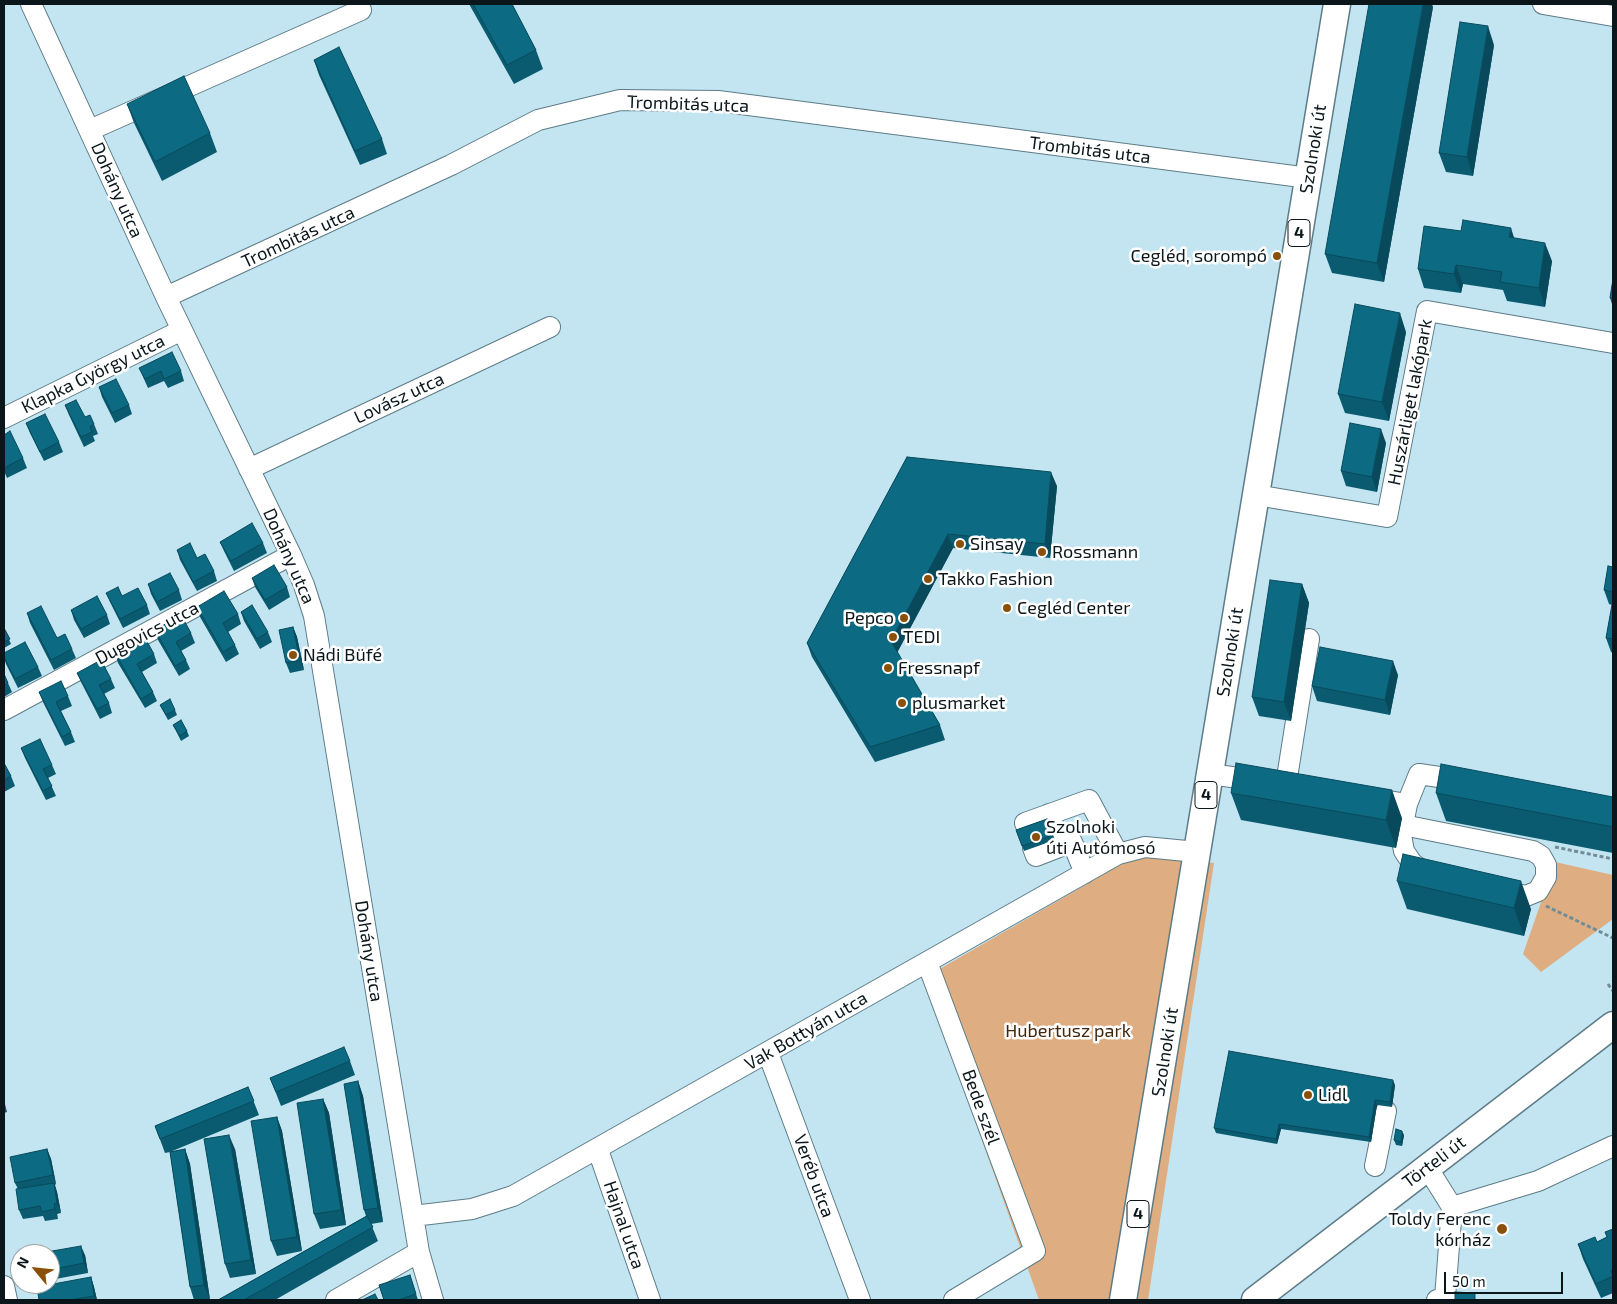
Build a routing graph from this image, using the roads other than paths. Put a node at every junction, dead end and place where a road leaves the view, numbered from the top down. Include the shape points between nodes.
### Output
1 (30, 4) edge
2 (1337, 4) edge
3 (1542, 4) edge
4 (361, 10) dead end
5 (1613, 16) edge
6 (90, 130) junction
7 (1308, 178) junction
8 (166, 297) junction
9 (550, 327) dead end
10 (182, 330) junction
11 (1613, 343) edge
12 (4, 418) edge
13 (249, 469) junction
14 (1256, 495) junction
15 (291, 555) junction
16 (1309, 639) dead end
17 (4, 710) edge
18 (1210, 774) junction
19 (1487, 785) edge
20 (1351, 795) edge
21 (1407, 804) junction
22 (1403, 825) junction
23 (1197, 852) junction
24 (1118, 854) junction
25 (1086, 873) junction
26 (1439, 878) edge
27 (1478, 886) edge
28 (927, 962) junction
29 (1613, 1024) edge
30 (768, 1053) junction
31 (1386, 1111) dead end
32 (1613, 1146) edge
33 (598, 1150) junction
34 (1427, 1167) junction
35 (1399, 1189) junction
36 (1452, 1207) junction
37 (413, 1216) junction
38 (419, 1252) junction
39 (4, 1286) edge
40 (7, 1300) edge
41 (336, 1300) edge
42 (433, 1300) edge
43 (650, 1300) edge
44 (860, 1300) edge
45 (954, 1300) edge
46 (1123, 1300) edge
47 (1255, 1300) edge
48 (1437, 1300) edge

1 - 6 street, Dohány utca
2 - 7 main road, Szolnoki út / 4
3 - 5 street
4 - 6 street
6 - 8 street, Dohány utca
7 - 8 street, Trombitás utca via 718,101 620,100 538,120 450,166
7 - 14 main road, Szolnoki út / 4
8 - 10 street, Dohány utca
9 - 13 street, Lovász utca
10 - 12 street, Klapka György utca
10 - 13 street, Dohány utca
11 - 14 street, Huszárliget lakópark via 1426,311 1387,517
13 - 15 street, Dohány utca
14 - 18 main road, Szolnoki út / 4
15 - 17 street, Dugovics utca
15 - 37 street, Dohány utca via 314,616
16 - 18 street via 1295,786
18 - 23 main road, Szolnoki út / 4
19 - 21 street via 1419,774
20 - 21 street
21 - 22 street
22 - 26 street via 1404,851 1412,863 1429,876
22 - 27 street via 1532,851 1541,856 1546,865 1546,877 1538,891 1526,896
23 - 24 street, Vak Bottyán utca via 1145,847
23 - 46 main road, Szolnoki út / 4
24 - 25 street, Vak Bottyán utca
24 - 25 street via 1090,800 1043,835 1072,842
25 - 28 street, Vak Bottyán utca
28 - 30 street, Vak Bottyán utca
28 - 45 street, Bede szél via 1034,1251
29 - 34 main road, Törteli út
30 - 33 street, Vak Bottyán utca
30 - 44 street, Veréb utca
31 - 35 street via 1369,1165 1381,1167
32 - 36 street via 1538,1181
33 - 37 street, Vak Bottyán utca via 492,1204
33 - 43 street, Hajnal utca
34 - 35 main road, Törteli út
34 - 36 street
35 - 47 main road, Törteli út
36 - 48 street via 1445,1298
37 - 38 street, Dohány utca
38 - 41 street
38 - 42 street, Dohány utca
39 - 40 street

